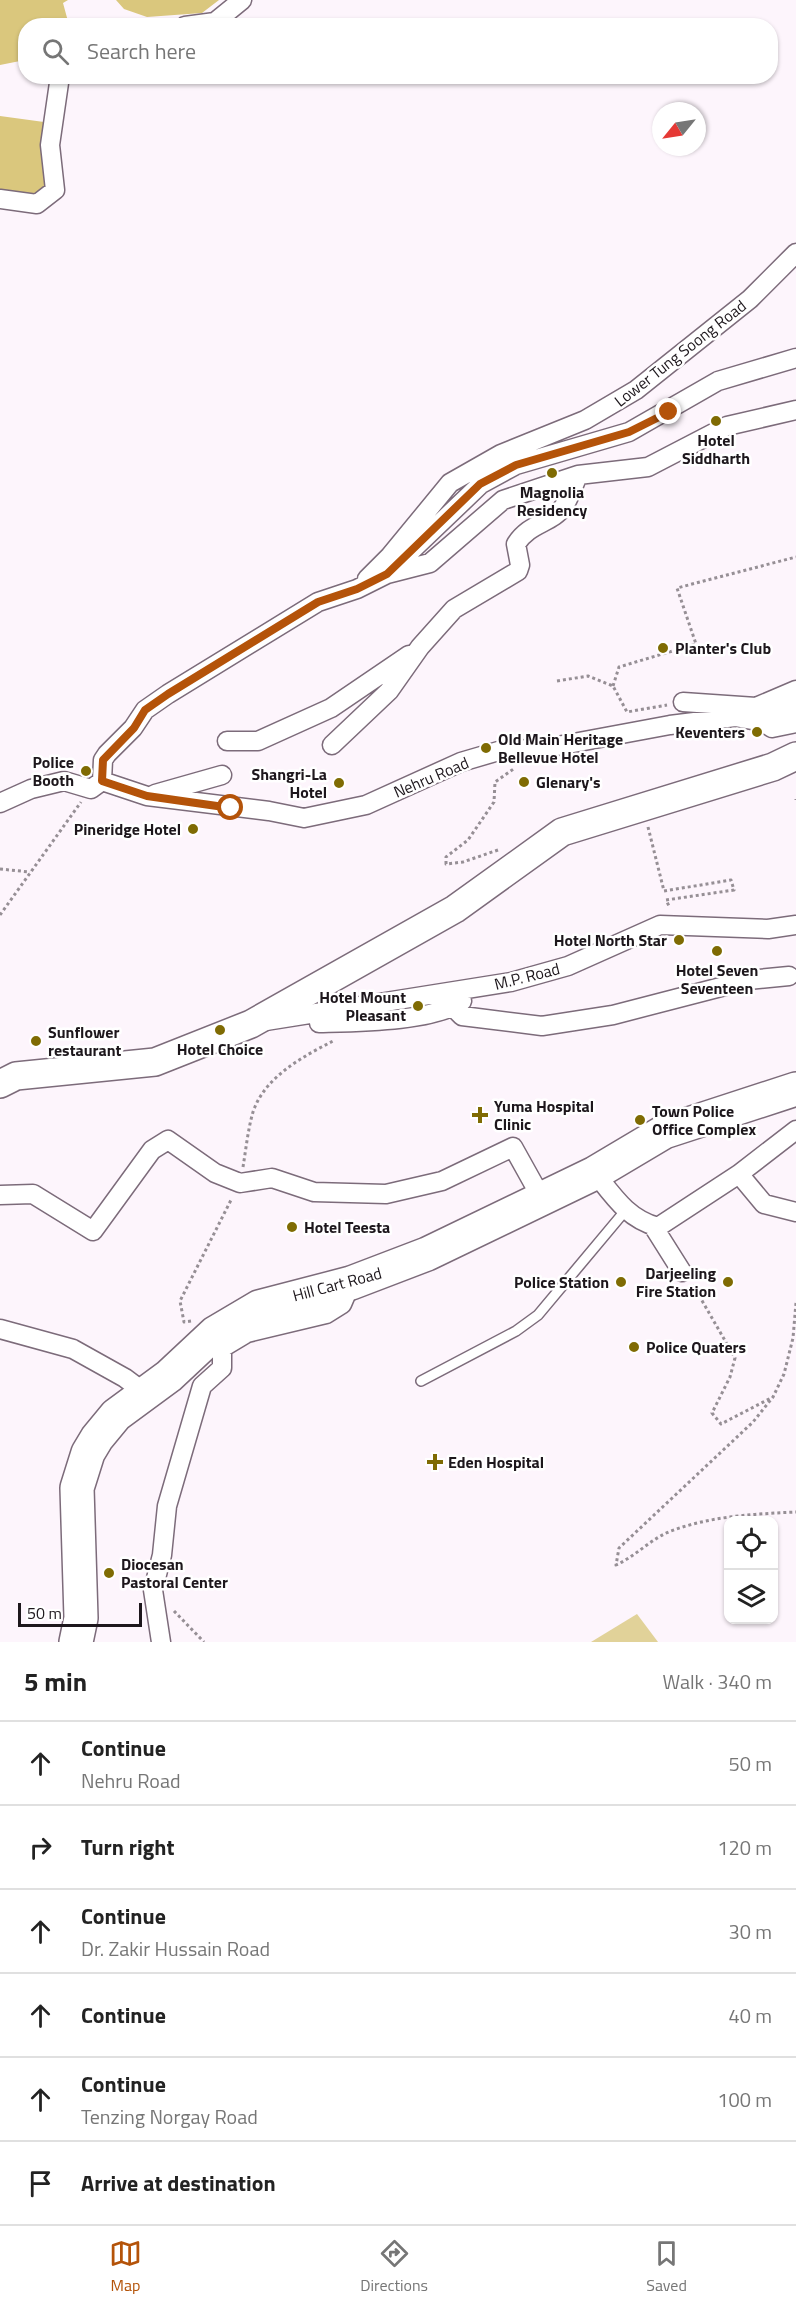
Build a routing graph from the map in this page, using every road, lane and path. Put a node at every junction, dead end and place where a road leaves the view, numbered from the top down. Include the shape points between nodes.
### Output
1 (242, 0) edge
2 (220, 18) edge
3 (59, 84) edge
4 (0, 199) edge
5 (796, 253) edge
6 (796, 358) edge
7 (796, 410) edge
8 (578, 475) junction
9 (796, 557) edge
10 (387, 574) junction
11 (357, 589) junction
12 (420, 647) junction
13 (557, 681) dead end
14 (613, 686) junction
15 (796, 690) edge
16 (683, 702) joint
17 (796, 706) edge
18 (763, 722) junction
19 (796, 723) edge
20 (227, 741) dead end
21 (332, 745) dead end
22 (541, 749) junction
23 (796, 756) edge
24 (222, 776) dead end
25 (90, 785) junction
26 (147, 796) junction
27 (0, 803) edge
28 (643, 807) junction
29 (502, 849) dead end
30 (0, 869) edge
31 (30, 872) junction
32 (0, 915) edge
33 (796, 925) edge
34 (678, 926) junction
35 (789, 976) dead end
36 (492, 985) junction
37 (454, 1008) junction
38 (251, 1024) junction
39 (0, 1084) edge
40 (796, 1089) edge
41 (796, 1130) edge
42 (595, 1173) junction
43 (739, 1174) junction
44 (0, 1195) edge
45 (542, 1199) junction
46 (625, 1211) junction
47 (796, 1212) edge
48 (653, 1226) junction
49 (682, 1272) joint
50 (351, 1283) junction
51 (796, 1303) edge
52 (0, 1329) edge
53 (421, 1381) dead end
54 (145, 1393) junction
55 (773, 1397) junction
56 (796, 1512) edge
57 (153, 1590) junction
58 (76, 1642) edge
59 (161, 1642) edge
60 (204, 1642) edge

1 - 2 street
3 - 4 street via 50,145 55,189 38,204
5 - 11 street, Lower Tung Soong Road via 750,299 636,390 585,420 501,454 450,483 390,556
6 - 10 street via 718,381 629,432 516,465 480,484
7 - 8 street via 727,426 648,467
8 - 10 street via 503,500 430,563
8 - 12 street via 564,507 524,532 516,544 518,571 454,609
9 - 14 path via 677,588 696,644 619,667
10 - 11 street
11 - 25 street via 318,602 145,710 134,728 103,760
12 - 20 street via 330,708 258,741
12 - 21 street via 389,691
13 - 14 path via 588,676
14 - 16 path via 627,712
15 - 16 street via 756,707
17 - 18 street
18 - 19 street, Nehru Road via 772,728
18 - 22 street, Nehru Road via 735,717 702,721
22 - 26 street, Nehru Road via 492,753 461,762 366,805 304,818 269,810
22 - 29 path via 495,782 494,802 468,840 446,857 446,864
23 - 28 main road via 773,767
24 - 26 street
25 - 26 street, Nehru Road
25 - 27 street, Nehru Road via 64,781 31,789
25 - 31 path
28 - 34 path via 664,891 731,880 734,890 666,900
28 - 38 main road via 562,832 455,909
30 - 31 path
31 - 32 path
33 - 34 street, M.P. Road via 768,929
34 - 36 street, M.P. Road via 660,925 568,966
35 - 37 street via 747,980 613,1015 542,1026 462,1016
36 - 37 street
36 - 38 street, M.P. Road
37 - 38 street via 366,1022
38 - 39 main road via 155,1062 16,1076
40 - 42 highway, Hill Cart Road via 664,1132
41 - 43 street
42 - 45 highway, Hill Cart Road
42 - 46 street
43 - 47 street via 764,1203
43 - 48 street via 658,1227
44 - 45 street via 33,1194 93,1231 152,1150 168,1140 214,1173 240,1183 272,1178 315,1192 386,1194 442,1181 513,1148
45 - 50 highway, Hill Cart Road via 411,1261
46 - 48 street
46 - 53 lane via 538,1315 516,1331
48 - 49 street
49 - 55 path via 695,1287 735,1358 712,1413 721,1424
50 - 54 highway, Hill Cart Road via 277,1301 243,1315 215,1333
50 - 57 street via 342,1304 326,1314 247,1334 222,1348 222,1368 202,1386 167,1506 162,1555
51 - 55 path via 793,1338 784,1374
52 - 54 street via 73,1349
54 - 58 highway, Hill Cart Road via 106,1426 81,1470 77,1488 81,1618
55 - 56 path via 753,1422 619,1548 616,1565 669,1532 698,1523
57 - 59 street
57 - 60 path

